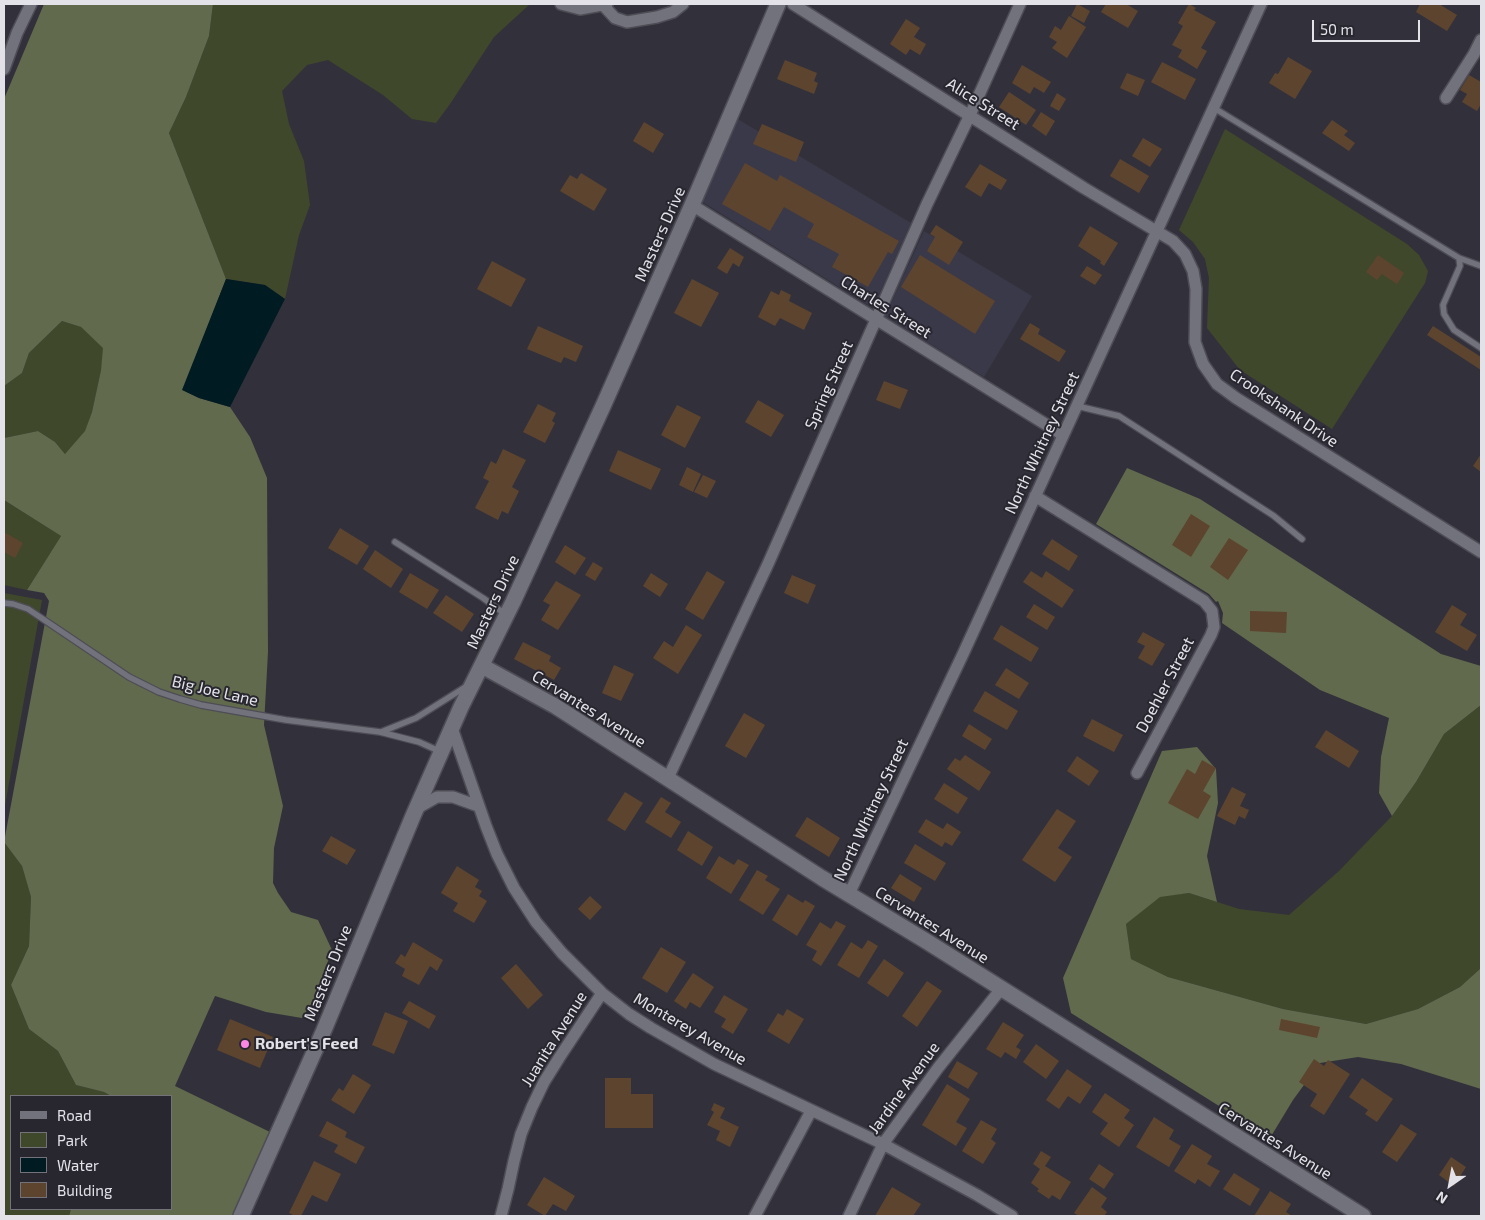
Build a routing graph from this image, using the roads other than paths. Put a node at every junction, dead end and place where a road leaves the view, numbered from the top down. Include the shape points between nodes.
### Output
1 (31, 4) edge
2 (561, 4) edge
3 (603, 4) edge
4 (683, 4) edge
5 (792, 4) edge
6 (1020, 4) edge
7 (1261, 4) edge
8 (776, 5) edge
9 (1481, 40) edge
10 (4, 69) edge
11 (1446, 98) dead end
12 (1214, 108) junction
13 (970, 115) junction
14 (692, 205) junction
15 (1157, 231) junction
16 (1458, 258) junction
17 (1481, 266) edge
18 (876, 320) junction
19 (1481, 348) edge
20 (1077, 406) junction
21 (1063, 436) junction
22 (1035, 496) junction
23 (1302, 539) dead end
24 (396, 542) dead end
25 (1481, 552) edge
26 (4, 597) edge
27 (4, 603) edge
28 (12, 604) junction
29 (506, 616) junction
30 (482, 666) junction
31 (474, 683) junction
32 (452, 728) junction
33 (380, 732) junction
34 (442, 752) junction
35 (1136, 773) dead end
36 (668, 778) junction
37 (478, 806) junction
38 (416, 810) junction
39 (849, 894) junction
40 (1001, 989) junction
41 (602, 993) junction
42 (811, 1111) junction
43 (883, 1144) junction
44 (241, 1216) edge
45 (500, 1216) edge
46 (755, 1216) edge
47 (849, 1216) edge
48 (1012, 1216) edge
49 (1363, 1216) edge

1 - 10 street
2 - 3 street via 580,8
3 - 4 street via 615,18 627,22 673,12
5 - 13 street, Alice Street
6 - 13 street, Spring Street
7 - 12 street, North Whitney Street
8 - 14 street, Masters Drive
9 - 11 street
12 - 15 street, North Whitney Street
12 - 16 lane
13 - 15 street, Alice Street
13 - 18 street, Spring Street
14 - 18 street, Charles Street
14 - 29 street, Masters Drive
15 - 20 street, North Whitney Street
15 - 25 street, Crookshank Drive via 1179,247 1190,262 1196,289 1195,342 1203,364 1217,384
16 - 17 lane
16 - 19 lane via 1460,266 1443,305 1444,314 1454,330
18 - 21 street, Charles Street
18 - 36 street, Spring Street via 768,564
20 - 21 street, North Whitney Street
20 - 23 lane via 1120,416 1274,516
21 - 22 street, North Whitney Street
22 - 35 street, Doehler Street via 1204,601 1212,611 1214,627 1211,635
22 - 39 street, North Whitney Street
24 - 29 lane
26 - 28 lane
27 - 28 lane, Big Joe Lane
28 - 33 lane, Big Joe Lane via 28,609 159,692 201,705
29 - 30 street, Masters Drive
30 - 31 street, Masters Drive
30 - 36 street, Cervantes Avenue via 555,706
31 - 32 street, Masters Drive
31 - 33 lane via 416,718
32 - 34 street, Masters Drive
32 - 37 street, Monterey Avenue
33 - 34 lane, Big Joe Lane
34 - 38 street, Masters Drive
36 - 39 street, Cervantes Avenue
37 - 38 street via 453,797 437,797
37 - 41 street, Monterey Avenue via 497,854 536,922 579,972
38 - 44 street, Masters Drive via 324,1030
39 - 40 street, Cervantes Avenue
40 - 43 street, Jardine Avenue
40 - 49 street, Cervantes Avenue
41 - 42 street, Monterey Avenue via 644,1024 714,1064
41 - 45 street, Juanita Avenue via 544,1082 532,1107 516,1152
42 - 43 street, Monterey Avenue
42 - 46 street
43 - 47 street, Jardine Avenue
43 - 48 street, Monterey Avenue

